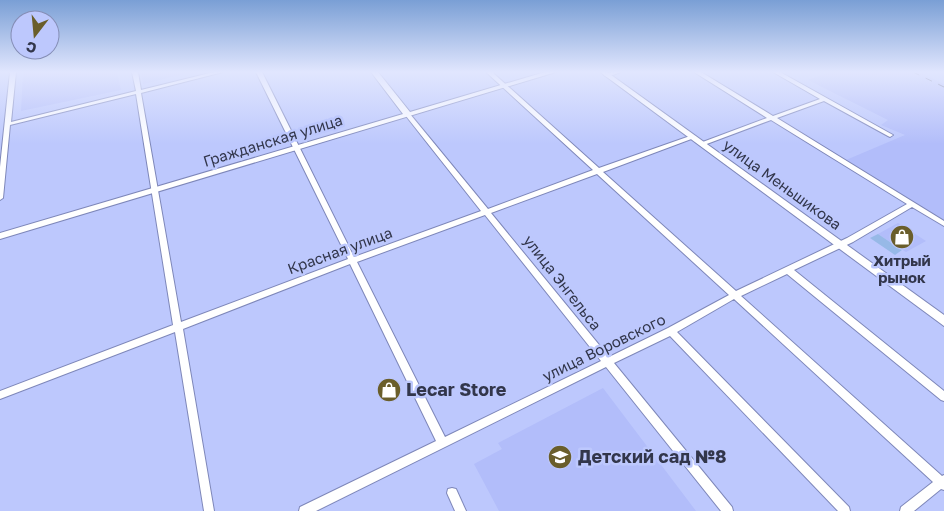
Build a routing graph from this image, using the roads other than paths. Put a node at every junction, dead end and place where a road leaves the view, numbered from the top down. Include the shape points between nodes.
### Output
1 (11, 96) edge
2 (122, 96) edge
3 (139, 96) edge
4 (271, 96) edge
5 (393, 96) edge
6 (472, 96) edge
7 (516, 96) edge
8 (635, 96) edge
9 (736, 96) edge
10 (818, 96) edge
11 (824, 99) junction
12 (408, 115) junction
13 (772, 118) junction
14 (8, 124) junction
15 (890, 135) dead end
16 (692, 137) junction
17 (702, 144) junction
18 (296, 148) junction
19 (598, 171) junction
20 (156, 190) junction
21 (0, 198) edge
22 (912, 204) junction
23 (488, 212) junction
24 (944, 224) edge
25 (0, 236) edge
26 (839, 245) junction
27 (353, 260) junction
28 (788, 270) junction
29 (734, 296) junction
30 (944, 321) edge
31 (176, 328) junction
32 (671, 331) junction
33 (607, 362) junction
34 (0, 395) edge
35 (944, 397) edge
36 (442, 442) junction
37 (943, 483) edge
38 (452, 493) dead end
39 (209, 511) edge
40 (304, 511) edge
41 (461, 511) edge
42 (728, 511) edge
43 (845, 511) edge
44 (905, 511) edge

1 - 14 street
2 - 14 street
3 - 20 street
4 - 18 street
5 - 12 main road, улица Энгельса
6 - 12 main road, Гражданская улица
7 - 19 street
8 - 16 main road, улица Меньшикова
9 - 13 street
10 - 11 street
11 - 13 street
11 - 15 street
12 - 18 main road, Гражданская улица
12 - 23 street, улица Энгельса
13 - 17 street
13 - 22 street
14 - 21 street
16 - 17 main road, улица Меньшикова
16 - 19 street, Красная улица
17 - 26 main road, улица Меньшикова
18 - 20 main road, Гражданская улица
18 - 27 street
19 - 23 street, Красная улица
19 - 29 street
20 - 25 main road, Гражданская улица
20 - 31 street
22 - 24 street
22 - 26 street, улица Воровского
23 - 27 street, Красная улица
23 - 33 street, улица Энгельса
26 - 28 street, улица Воровского
26 - 30 main road, улица Меньшикова
27 - 31 street, Красная улица
27 - 36 street
28 - 29 street, улица Воровского
28 - 35 street
29 - 32 street, улица Воровского
29 - 37 street
31 - 34 street, Красная улица
31 - 39 street
32 - 33 street, улица Воровского
32 - 43 street
33 - 36 street, улица Воровского
33 - 42 street, улица Энгельса
36 - 40 street, улица Воровского
37 - 44 street
38 - 41 street

